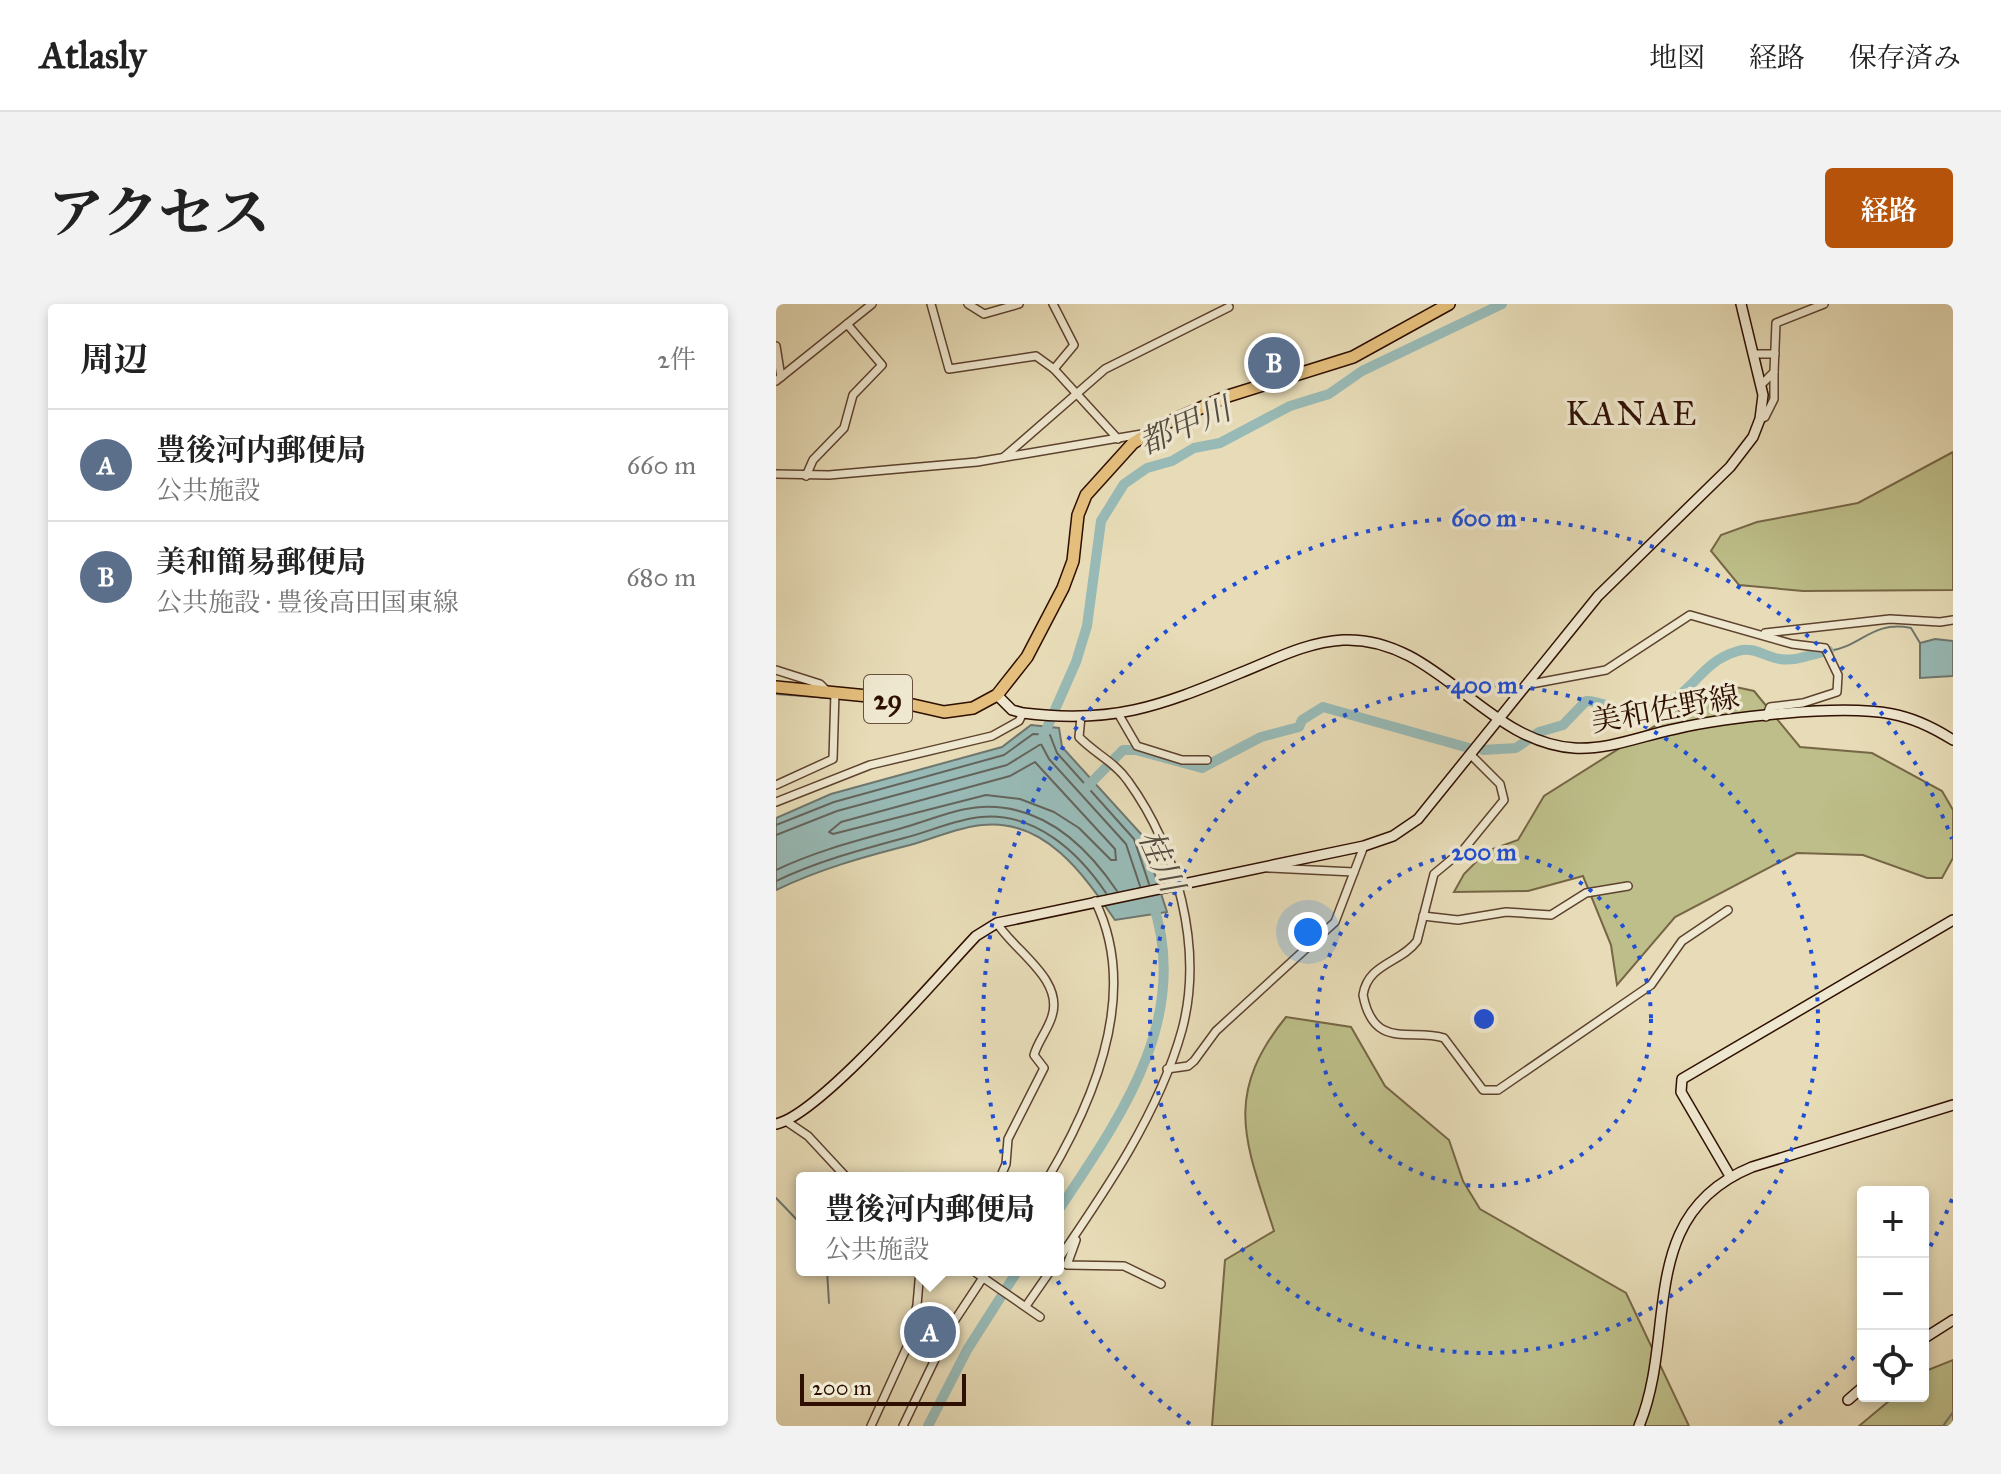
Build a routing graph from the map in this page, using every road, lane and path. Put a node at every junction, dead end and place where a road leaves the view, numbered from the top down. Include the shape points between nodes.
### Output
1 (872, 304) edge
2 (931, 304) edge
3 (968, 304) edge
4 (1019, 304) edge
5 (1053, 304) edge
6 (1449, 304) edge
7 (1741, 304) edge
8 (1824, 304) edge
9 (1229, 307) dead end
10 (847, 324) junction
11 (776, 346) edge
12 (1754, 354) junction
13 (1775, 354) junction
14 (1054, 369) junction
15 (1774, 372) junction
16 (778, 379) edge
17 (1762, 384) junction
18 (1076, 392) junction
19 (1760, 419) junction
20 (1148, 432) junction
21 (1118, 439) junction
22 (1003, 459) junction
23 (776, 474) edge
24 (806, 476) junction
25 (1953, 620) edge
26 (1763, 633) junction
27 (776, 670) edge
28 (1524, 685) junction
29 (776, 687) edge
30 (831, 691) junction
31 (997, 695) junction
32 (1026, 714) junction
33 (1119, 715) junction
34 (1079, 716) junction
35 (1766, 717) junction
36 (1499, 719) junction
37 (1953, 740) edge
38 (1471, 755) junction
39 (1207, 760) dead end
40 (776, 785) edge
41 (776, 802) edge
42 (1364, 846) junction
43 (1265, 866) junction
44 (1354, 872) junction
45 (1176, 883) junction
46 (1628, 886) dead end
47 (1095, 900) junction
48 (1728, 910) dead end
49 (1423, 916) junction
50 (1953, 920) edge
51 (997, 923) junction
52 (1167, 1069) junction
53 (1953, 1105) edge
54 (781, 1123) edge
55 (841, 1172) edge
56 (1003, 1172) edge
57 (1052, 1172) edge
58 (1730, 1176) junction
59 (1081, 1227) junction
60 (1064, 1251) edge
61 (919, 1276) edge
62 (985, 1276) edge
63 (987, 1276) edge
64 (1047, 1276) edge
65 (1161, 1284) dead end
66 (1025, 1306) junction
67 (1040, 1317) dead end
68 (1953, 1320) edge
69 (1929, 1335) edge
70 (1857, 1392) edge
71 (1848, 1400) dead end
72 (871, 1426) edge
73 (903, 1426) edge
74 (1639, 1426) edge

1 - 10 street
2 - 14 street via 949,369 1030,355
3 - 4 street via 984,314
5 - 14 street via 1074,345
6 - 20 main road, 29 via 1346,360 1241,391
7 - 12 street
8 - 13 street via 1777,321
9 - 18 street via 1119,361
10 - 16 street
10 - 24 street via 882,365 853,395 844,428 813,460
11 - 16 street
12 - 13 street
12 - 17 street
13 - 15 street
14 - 18 street
15 - 17 street
15 - 19 street via 1774,399
17 - 19 street
18 - 21 street
18 - 22 street
19 - 28 street via 1739,457 1615,578
20 - 21 street
20 - 31 main road, 29 via 1086,495 1063,588 1027,657
21 - 22 street
22 - 24 street
23 - 24 street
25 - 26 street via 1890,619
26 - 28 street via 1690,615 1606,670
26 - 35 street via 1827,651 1839,678 1835,693 1770,707
27 - 30 street
28 - 36 street
29 - 30 main road, 29
30 - 31 main road, 29 via 944,712 973,708
30 - 40 street via 832,760
31 - 32 street via 1012,710
32 - 34 street, 美和佐野線
32 - 41 street via 992,736 870,765
33 - 34 street, 美和佐野線
33 - 36 street, 美和佐野線 via 1163,704 1304,647 1352,640 1413,656
33 - 39 street via 1137,746 1182,760
34 - 45 street via 1079,737 1110,761 1145,807
35 - 36 street, 美和佐野線 via 1696,724 1599,748 1531,738
35 - 37 street, 美和佐野線 via 1875,712 1908,718
36 - 38 street
38 - 42 street via 1418,819 1393,836
38 - 49 street via 1500,784 1505,798 1464,849 1434,874
42 - 43 street
42 - 44 street
43 - 44 street
43 - 45 street
44 - 52 street via 1339,917 1329,928 1233,1015 1194,1061
45 - 47 street
45 - 52 street via 1186,928 1188,977 1183,1027
46 - 49 street via 1586,893 1545,916
47 - 51 street
47 - 57 street via 1114,955 1112,1004 1096,1085
48 - 49 street via 1682,941 1651,985 1489,1092 1474,1082 1444,1038 1391,1034 1364,1001 1372,974 1413,946
50 - 58 street via 1682,1079 1681,1092
51 - 54 street via 976,936 809,1107
51 - 56 street via 1045,979 1054,1002 1034,1055 1043,1069 1008,1139
52 - 59 street via 1121,1163
53 - 58 street
54 - 55 street via 808,1136
58 - 74 street via 1688,1217 1673,1247 1650,1396
59 - 60 street
59 - 65 street via 1067,1265 1124,1266
61 - 72 street via 907,1347
62 - 73 street via 951,1326
63 - 66 street
64 - 66 street
66 - 67 street
68 - 69 street
70 - 71 street

